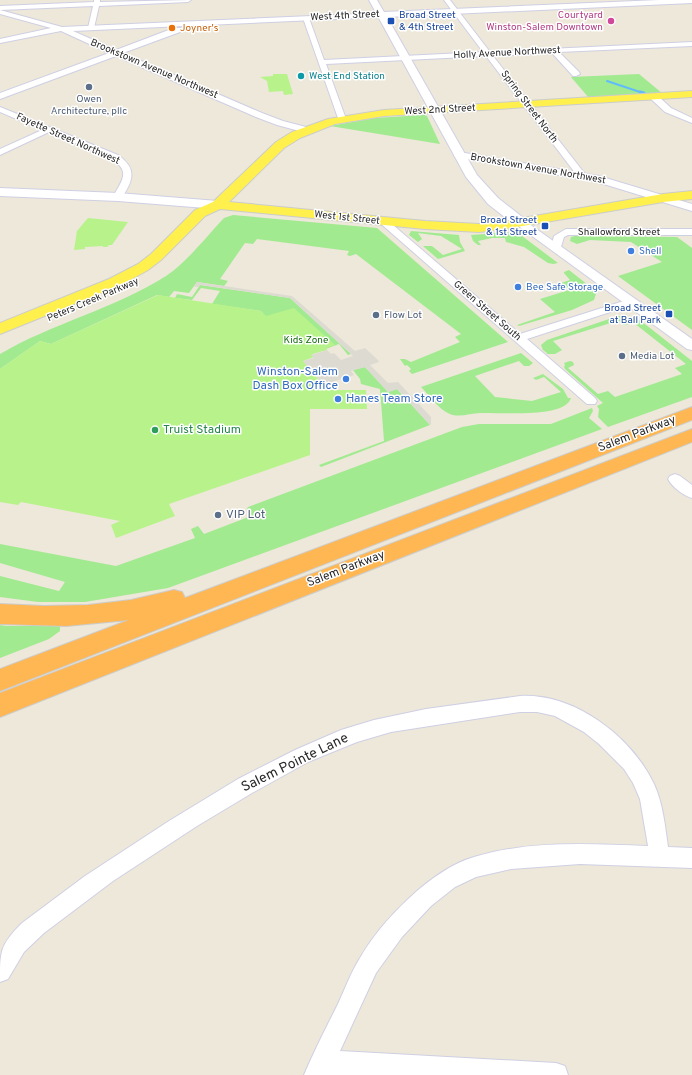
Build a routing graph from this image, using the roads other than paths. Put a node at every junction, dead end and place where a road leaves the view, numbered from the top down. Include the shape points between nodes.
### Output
1 (188, 0) edge
2 (373, 0) edge
3 (447, 0) edge
4 (692, 1) edge
5 (96, 2) edge
6 (0, 8) edge
7 (0, 12) edge
8 (456, 12) junction
9 (381, 15) junction
10 (306, 18) junction
11 (194, 23) junction
12 (89, 28) junction
13 (62, 30) junction
14 (74, 35) junction
15 (0, 41) edge
16 (692, 44) edge
17 (554, 51) junction
18 (118, 52) junction
19 (489, 54) junction
20 (405, 58) junction
21 (321, 62) junction
22 (576, 74) dead end
23 (692, 94) edge
24 (0, 96) edge
25 (654, 97) junction
26 (527, 104) junction
27 (0, 108) edge
28 (434, 110) junction
29 (342, 119) junction
30 (692, 121) edge
31 (48, 130) junction
32 (307, 130) junction
33 (0, 152) edge
34 (459, 155) junction
35 (582, 176) junction
36 (0, 192) edge
37 (692, 195) edge
38 (118, 197) junction
39 (663, 198) junction
40 (218, 205) junction
41 (692, 208) edge
42 (383, 221) junction
43 (521, 223) junction
44 (692, 232) edge
45 (556, 248) junction
46 (631, 302) junction
47 (0, 330) edge
48 (518, 338) junction
49 (0, 343) edge
50 (692, 346) edge
51 (591, 401) dead end
52 (692, 413) edge
53 (692, 435) edge
54 (675, 479) dead end
55 (692, 493) edge
56 (290, 568) junction
57 (0, 614) edge
58 (144, 649) junction
59 (0, 680) edge
60 (0, 705) edge
61 (0, 718) edge
62 (660, 856) junction
63 (692, 858) edge
64 (3, 958) edge
65 (319, 1069) edge
66 (556, 1075) edge

1 - 5 street
2 - 9 main road
3 - 8 street, Spring Street North
4 - 8 main road, West 4th Street
5 - 6 street
5 - 12 street
7 - 13 street, Brookstown Avenue Northwest
8 - 9 main road, West 4th Street
8 - 19 street, Spring Street North
9 - 10 street, West 4th Street
9 - 20 main road
10 - 11 street, West 4th Street
10 - 21 street
11 - 12 street, West 4th Street
11 - 18 street
12 - 13 street, West 4th Street
12 - 14 street
13 - 14 street, Brookstown Avenue Northwest
13 - 15 street, West 4th Street
14 - 18 street, Brookstown Avenue Northwest
16 - 17 street, Holly Avenue Northwest
17 - 19 street, Holly Avenue Northwest
17 - 22 street via 560,61
18 - 24 street
18 - 32 street, Brookstown Avenue Northwest via 264,117
19 - 20 street, Holly Avenue Northwest
19 - 26 street, Spring Street North
20 - 21 street, Holly Avenue Northwest
20 - 28 main road
21 - 29 street
23 - 25 main road, West 2nd Street
25 - 26 main road, West 2nd Street
25 - 30 street via 668,110
26 - 28 main road, West 2nd Street
26 - 35 street, Spring Street North
27 - 31 street, Fayette Street Northwest
28 - 29 main road, West 2nd Street
28 - 34 main road
29 - 32 main road, West 2nd Street
31 - 33 street
31 - 38 street, Fayette Street Northwest via 125,163 128,176
32 - 40 main road, West 2nd Street via 280,145
34 - 35 street, Brookstown Avenue Northwest
34 - 43 main road via 485,193
35 - 39 street, Brookstown Avenue Northwest
36 - 38 main road, West 1st Street
37 - 39 main road, West 1st Street
38 - 40 main road, West 1st Street
39 - 41 street, Brookstown Avenue Northwest
39 - 43 main road, West 1st Street
40 - 42 main road, West 1st Street
40 - 47 main road, Peters Creek Parkway via 200,213 156,257 135,272
40 - 49 main road, Peters Creek Parkway via 214,214 170,260 146,277
42 - 43 main road, West 1st Street via 467,228
42 - 48 street, Green Street South
43 - 45 street
44 - 45 street, Shallowford Street via 566,232 559,236
45 - 46 street
46 - 48 street
46 - 50 street
48 - 51 street, Green Street South
52 - 56 highway, Salem Parkway
53 - 58 highway, Salem Parkway
54 - 55 street
56 - 57 highway via 261,568 177,598 127,611 49,616
56 - 59 highway, Salem Parkway
58 - 60 highway, Salem Parkway
58 - 61 highway via 126,667
62 - 63 street
62 - 64 street, Salem Pointe Lane via 652,808 637,773 604,736 588,725 546,705 528,703 434,716 375,728 342,739 227,796 118,864 24,935
62 - 65 street via 580,854 511,859 473,867 448,880 424,898 394,929 368,965
65 - 66 street

